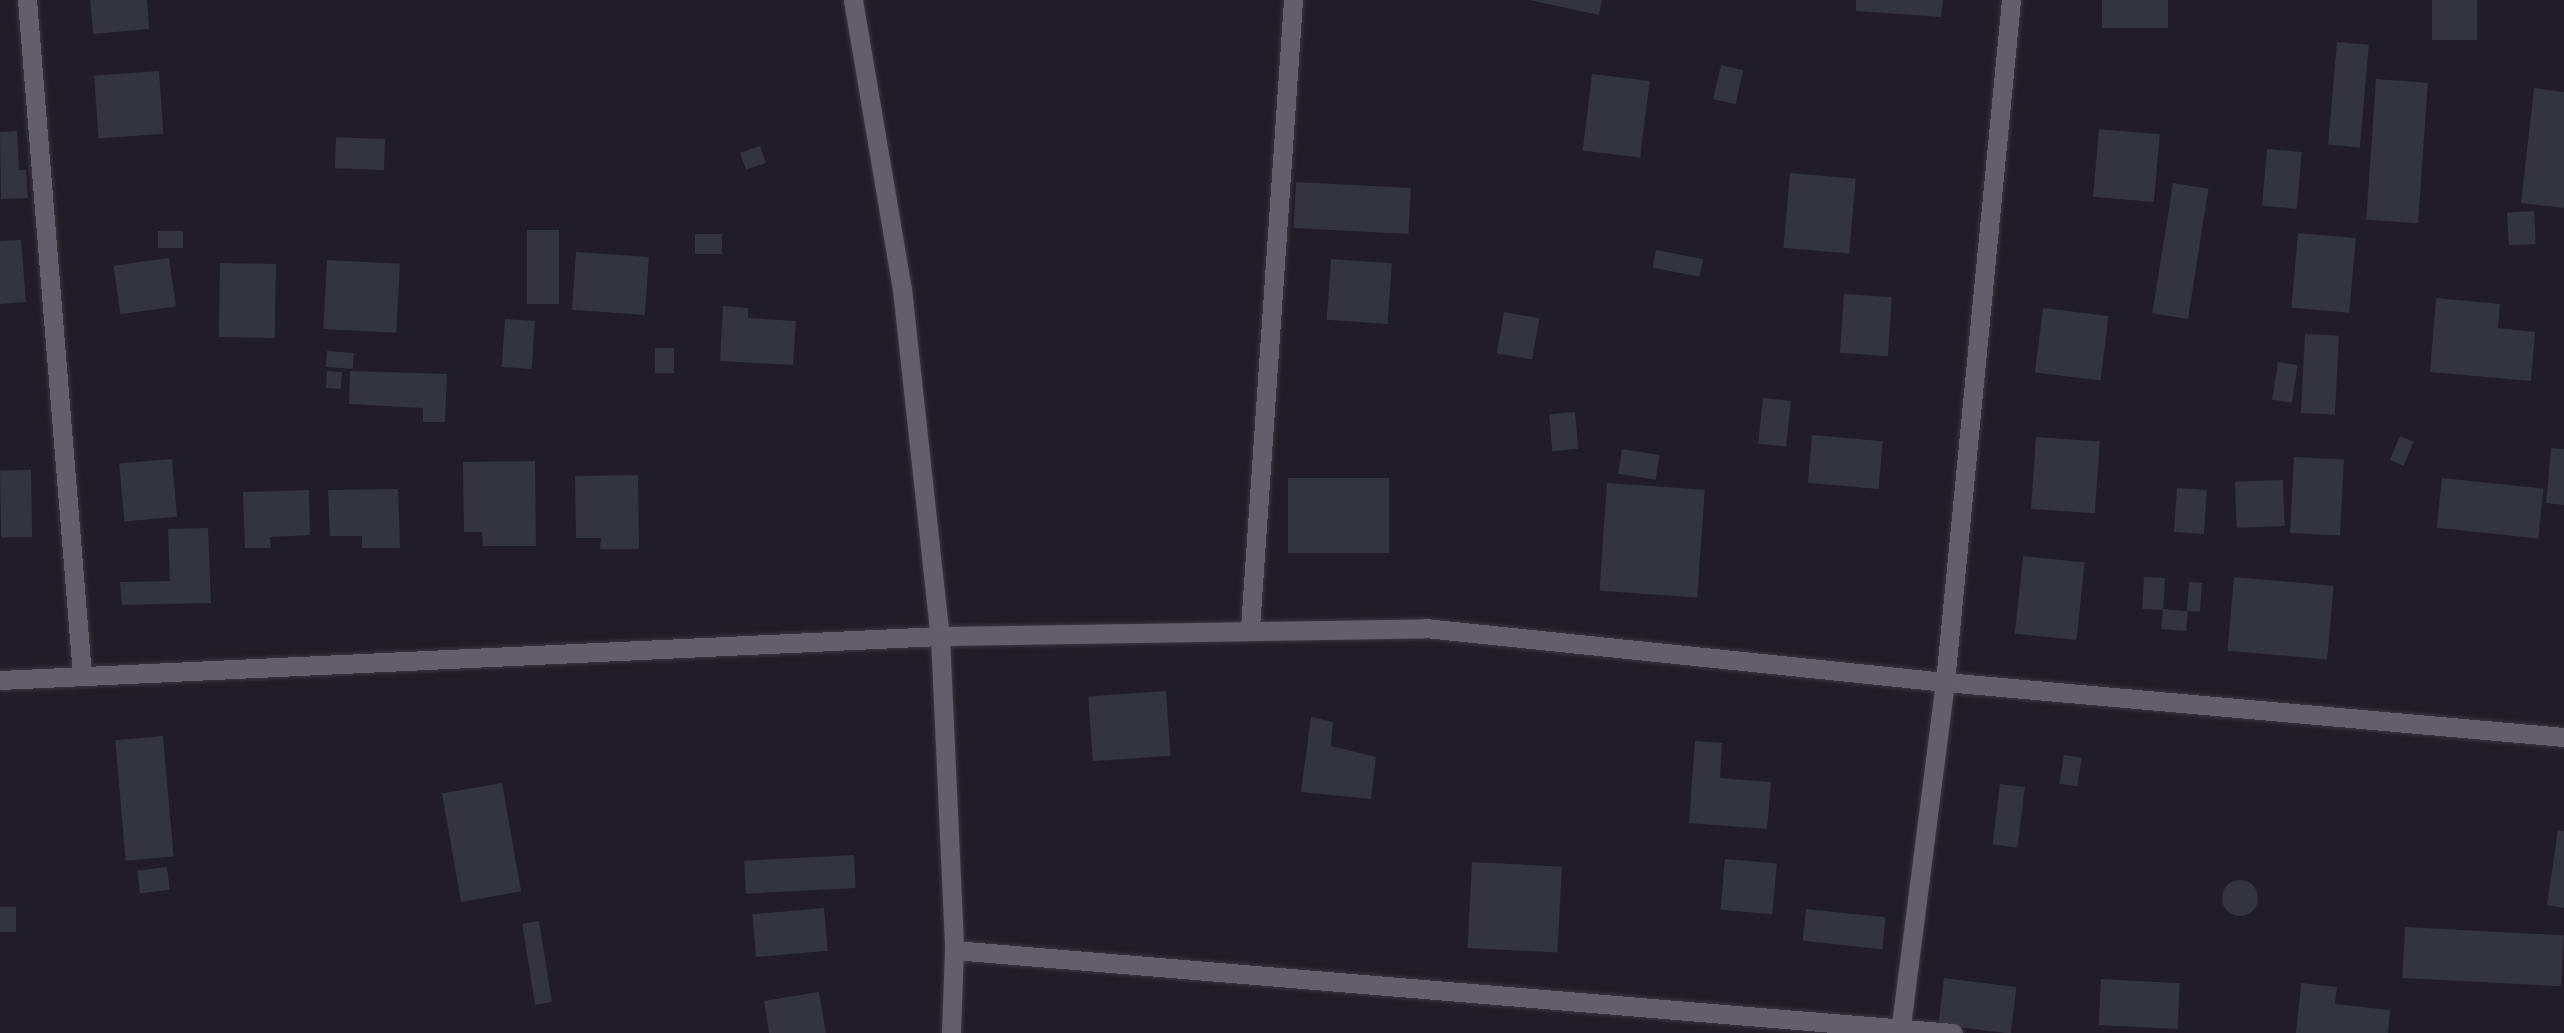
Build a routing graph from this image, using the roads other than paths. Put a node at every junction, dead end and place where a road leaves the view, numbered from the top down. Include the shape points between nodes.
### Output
1 (27, 0) edge
2 (853, 0) edge
3 (1293, 0) edge
4 (2011, 0) edge
5 (1250, 628) junction
6 (940, 636) junction
7 (82, 675) junction
8 (0, 680) edge
9 (1945, 682) junction
10 (2564, 737) edge
11 (954, 950) junction
12 (1900, 1030) edge
13 (951, 1033) edge
14 (1953, 1033) edge

1 - 7 street
2 - 6 street via 902,289
3 - 5 street
4 - 9 street
5 - 6 street
5 - 9 street via 1425,628
6 - 7 street
6 - 11 street
7 - 8 street
9 - 10 street
9 - 12 street
11 - 12 street
11 - 13 street
12 - 14 street

